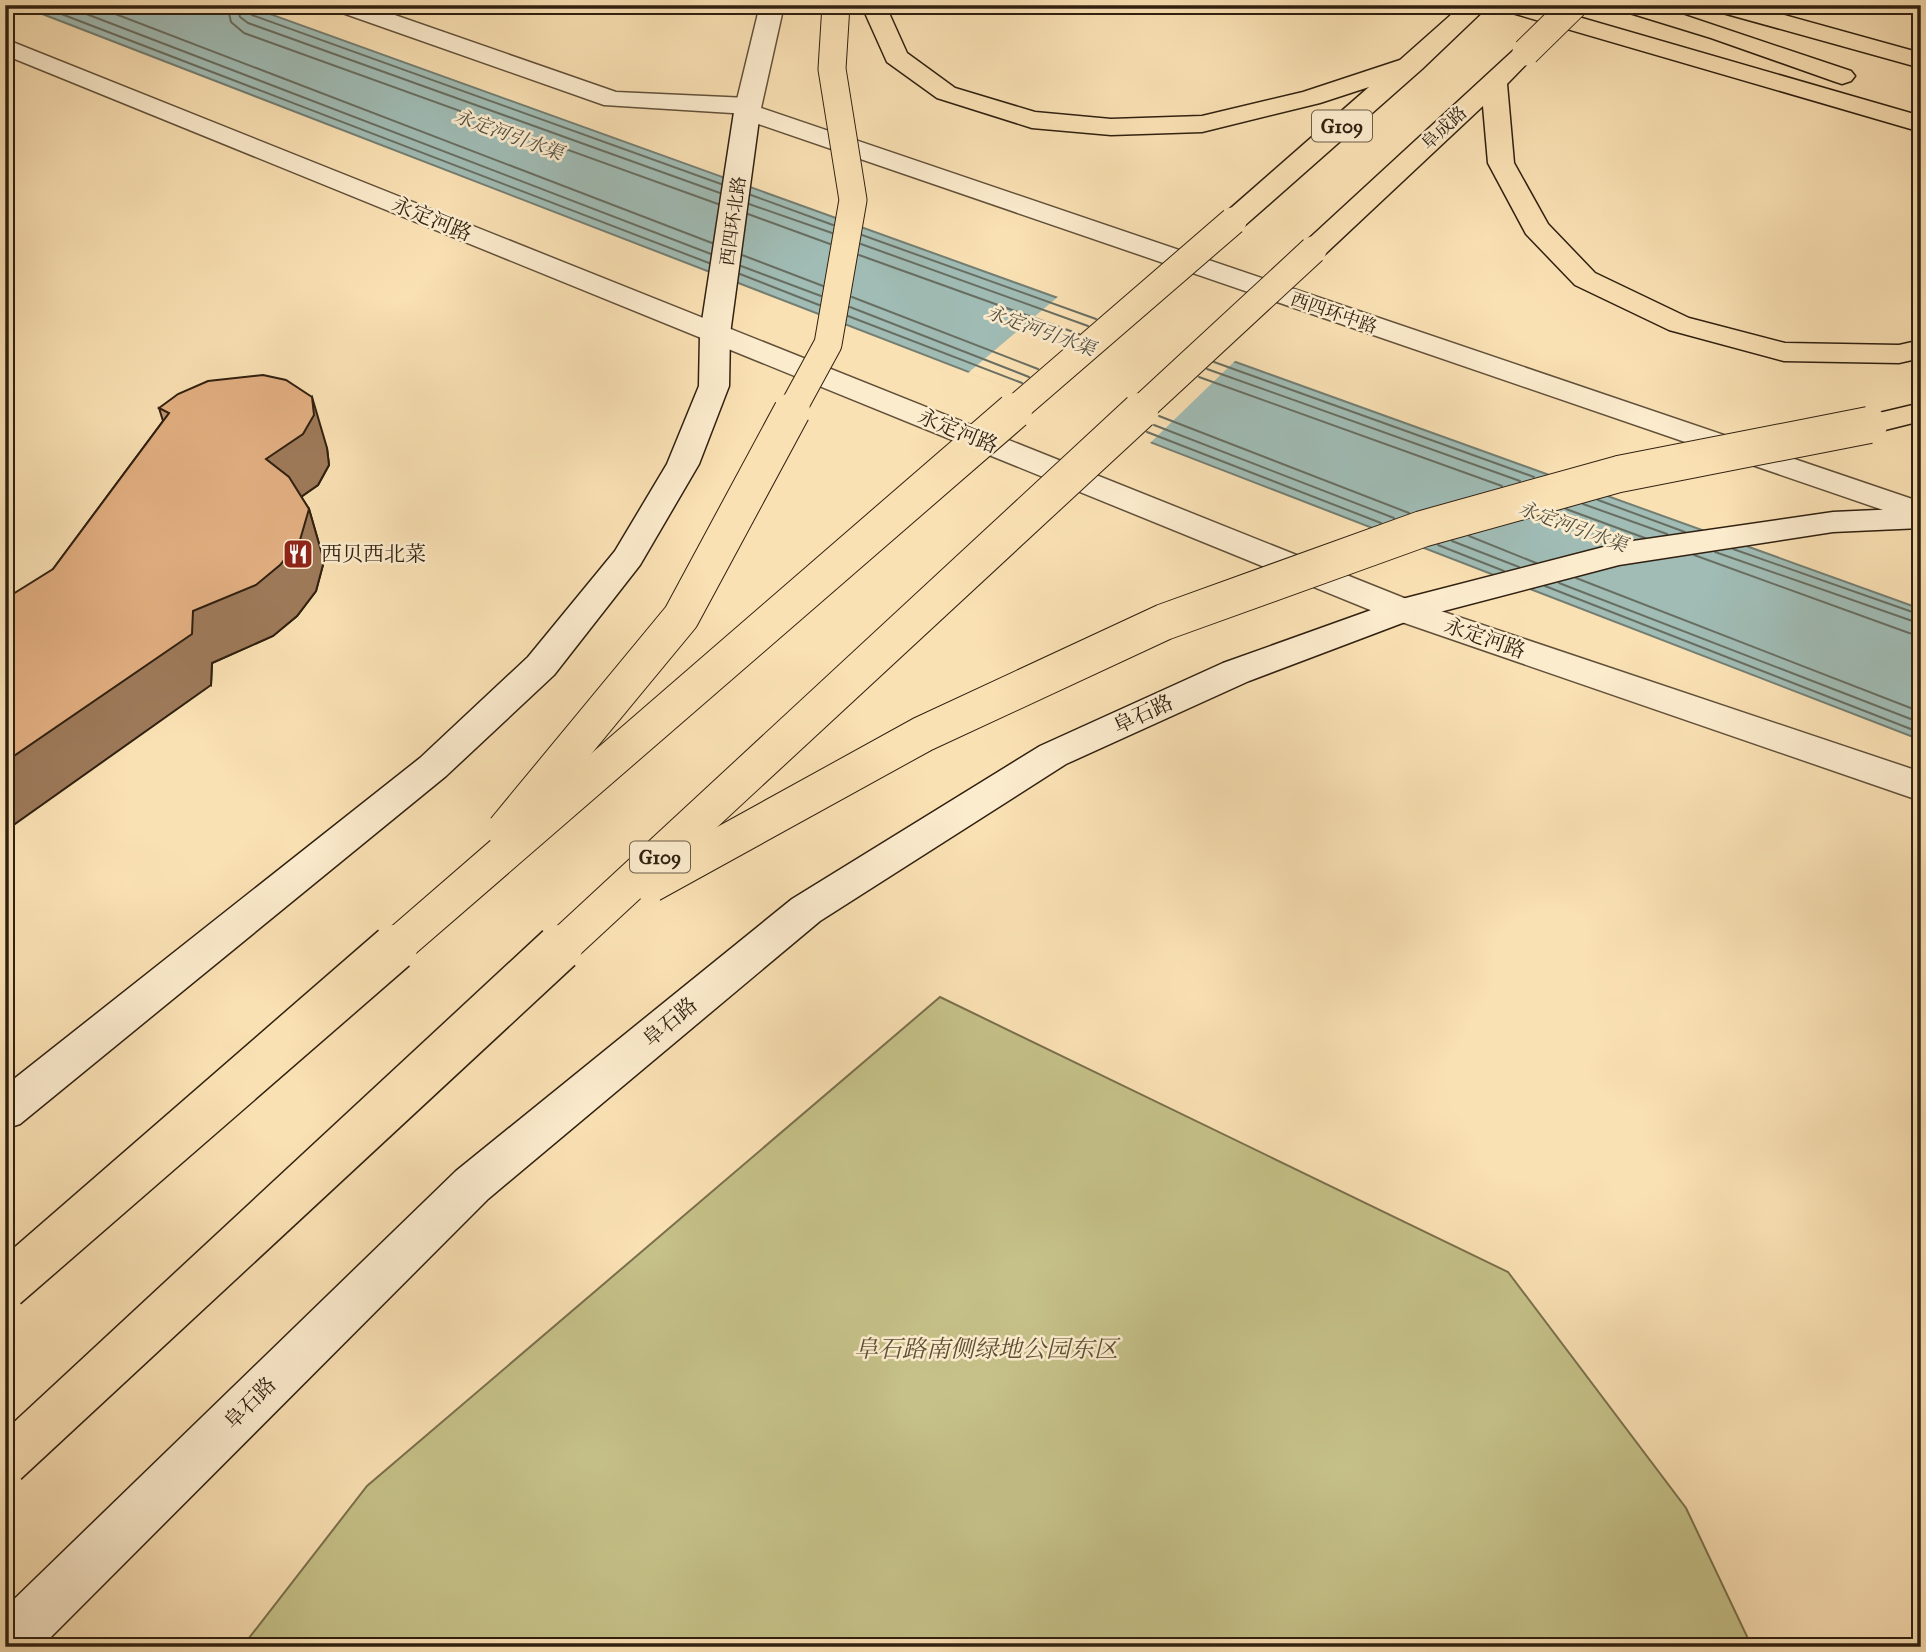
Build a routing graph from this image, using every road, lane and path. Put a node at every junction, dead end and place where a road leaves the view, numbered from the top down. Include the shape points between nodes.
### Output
1 (342, 5) edge
2 (772, 5) edge
3 (836, 5) edge
4 (883, 5) edge
5 (1477, 5) edge
6 (1510, 5) edge
7 (1574, 5) edge
8 (1628, 5) edge
9 (1720, 5) edge
10 (1914, 5) edge
11 (1921, 7) edge
12 (5, 46) edge
13 (1921, 61) edge
14 (1413, 64) junction
15 (1494, 82) junction
16 (1921, 107) edge
17 (747, 120) junction
18 (1921, 124) edge
19 (718, 318) junction
20 (1921, 349) edge
21 (1921, 415) edge
22 (1921, 516) edge
23 (1402, 610) junction
24 (1921, 787) edge
25 (600, 912) junction
26 (433, 918) junction
27 (5, 1111) edge
28 (5, 1286) edge
29 (5, 1462) edge
30 (5, 1645) edge

1 - 17 street via 613,100
2 - 17 street, 西四环北路
3 - 26 highway, bridge via 832,69 853,200 828,345 681,617
4 - 14 highway via 877,13 896,57 947,93 1032,120 1111,127 1202,124 1311,98
5 - 14 highway, G109
6 - 18 highway
7 - 15 highway, 阜成路 / G109, bridge
8 - 16 highway via 1720,33
9 - 13 highway
10 - 11 highway
12 - 19 street, 永定河路
14 - 26 highway, G109, bridge
15 - 20 highway via 1501,163 1536,228 1585,279 1679,324 1784,352 1899,354
15 - 25 highway, 阜成路 / G109, bridge
17 - 19 street, 西四环北路
17 - 22 street, 西四环中路
19 - 23 street, 永定河路
19 - 27 street via 714,386 683,464 628,557 541,666 433,767
21 - 25 highway, bridge via 1619,474 1422,529 1164,622 923,734
22 - 23 street, 阜石路 via 1833,522 1619,554
23 - 24 street, 永定河路
23 - 30 street, 阜石路 via 1236,672 1053,755 806,910 472,1185
25 - 29 highway, G109, bridge
26 - 28 highway, G109, bridge

